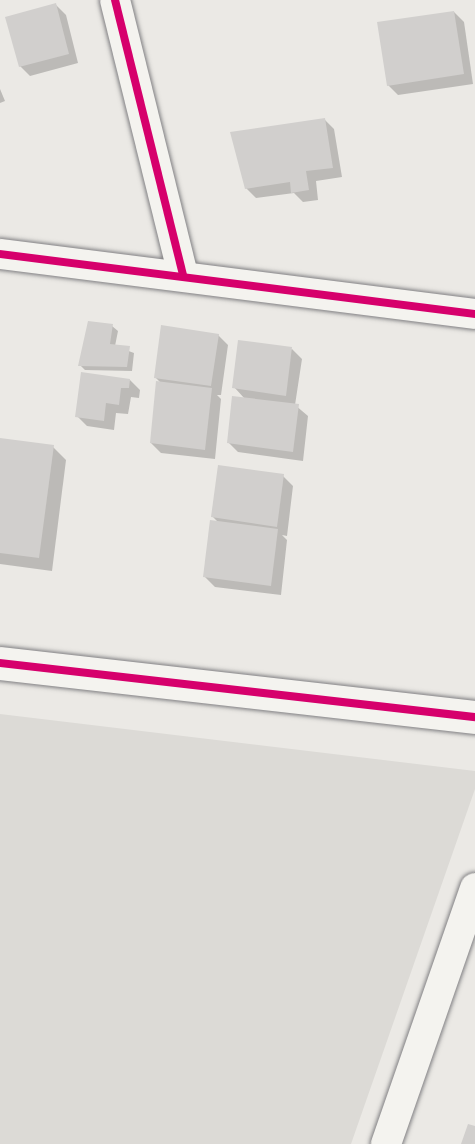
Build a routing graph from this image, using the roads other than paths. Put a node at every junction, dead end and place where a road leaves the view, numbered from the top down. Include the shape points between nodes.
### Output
1 (115, 0) edge
2 (0, 255) edge
3 (183, 275) junction
4 (475, 314) edge
5 (0, 663) edge
6 (475, 717) edge
7 (475, 888) edge
8 (386, 1144) edge

1 - 3 street
2 - 3 street
3 - 4 street
5 - 6 street
7 - 8 street

